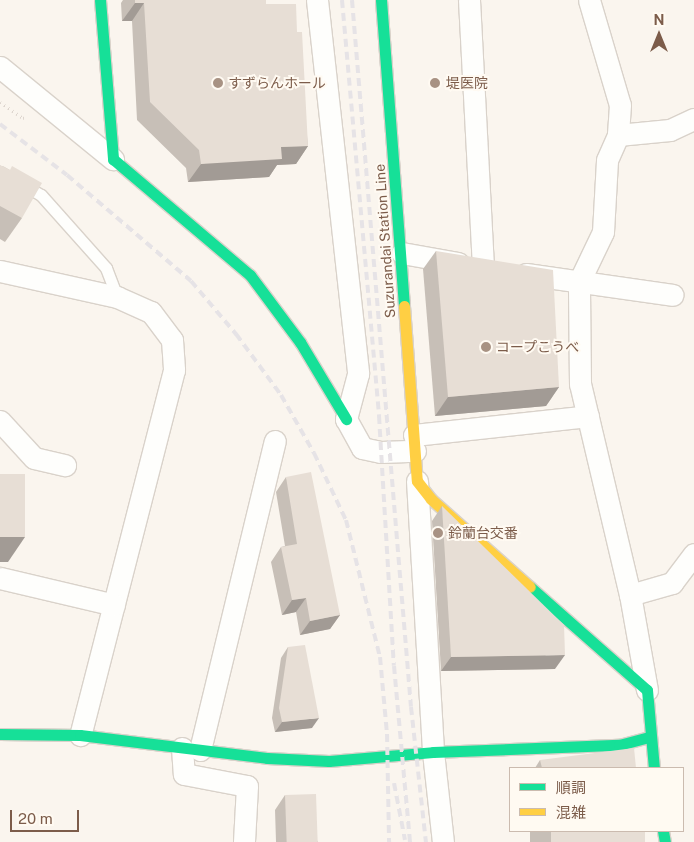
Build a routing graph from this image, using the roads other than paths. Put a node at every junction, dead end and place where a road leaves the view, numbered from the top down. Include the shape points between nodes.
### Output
1 (100, 0) edge
2 (317, 0) edge
3 (381, 0) edge
4 (469, 0) edge
5 (589, 0) edge
6 (0, 68) edge
7 (694, 119) edge
8 (618, 135) junction
9 (113, 159) junction
10 (0, 172) edge
11 (402, 253) junction
12 (483, 267) junction
13 (0, 271) edge
14 (579, 282) junction
15 (674, 295) dead end
16 (117, 297) junction
17 (588, 416) junction
18 (346, 419) junction
19 (0, 421) edge
20 (275, 441) dead end
21 (415, 443) junction
22 (65, 465) dead end
23 (416, 480) junction
24 (694, 554) edge
25 (0, 578) edge
26 (630, 595) junction
27 (114, 605) junction
28 (647, 690) junction
29 (0, 734) edge
30 (80, 735) junction
31 (649, 737) junction
32 (191, 749) junction
33 (433, 752) junction
34 (654, 767) edge
35 (244, 842) edge
36 (443, 842) edge

1 - 9 street
2 - 18 street via 358,374
3 - 11 street, Suzurandai Station Line
4 - 12 street
5 - 8 street via 620,106
6 - 9 street
7 - 8 street via 670,130
8 - 14 street via 607,160 603,232
9 - 18 street via 250,275 300,342
10 - 16 lane via 41,194 106,268
11 - 12 street
11 - 21 street, Suzurandai Station Line
12 - 14 street
13 - 16 street
14 - 15 street
14 - 17 street via 580,384
16 - 27 street via 151,312 172,340 174,370
17 - 21 street
17 - 26 street
18 - 21 street via 362,448 380,452
19 - 22 street via 34,458
20 - 32 street
21 - 23 street, Suzurandai Station Line
23 - 28 street via 431,499
23 - 33 street
24 - 26 street via 672,583
25 - 27 street
26 - 28 street
27 - 30 street
28 - 31 street
29 - 30 street
30 - 32 street
31 - 33 street via 619,745
31 - 34 street
32 - 33 street via 329,761
32 - 35 street via 184,774 247,786
33 - 36 street

